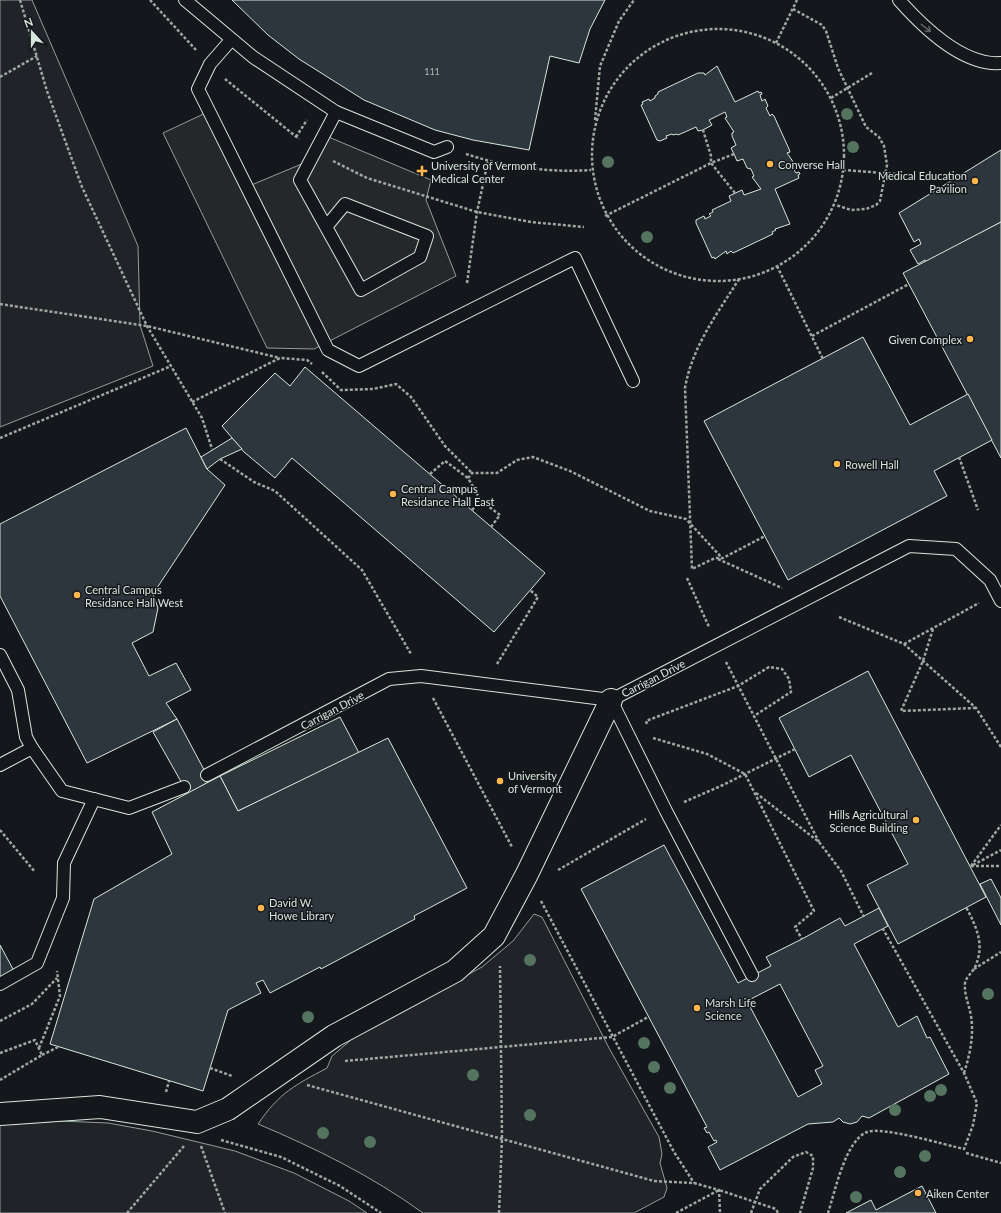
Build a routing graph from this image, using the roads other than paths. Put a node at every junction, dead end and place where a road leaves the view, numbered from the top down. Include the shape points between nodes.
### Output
1 (185, 0) edge
2 (899, 0) edge
3 (231, 40) junction
4 (1001, 63) edge
5 (336, 112) junction
6 (447, 147) road end
7 (326, 227) junction
8 (633, 381) dead end
9 (999, 597) edge
10 (0, 655) edge
11 (611, 700) junction
12 (32, 748) junction
13 (0, 765) edge
14 (207, 775) dead end
15 (184, 787) dead end
16 (94, 799) junction
17 (752, 975) dead end
18 (0, 984) edge
19 (0, 1114) edge

1 - 3 lane
2 -> 4 lane via 916,20 955,50 990,64
3 - 5 lane
3 - 8 lane via 210,64 198,89 328,350 359,366 574,258
5 - 6 lane via 434,152
5 - 7 lane via 300,180
7 - 7 lane via 361,290 420,257 427,236 345,204
9 - 11 lane, Carrigan Drive via 990,580 956,549 910,546
10 - 12 lane via 18,690 26,737
11 - 14 lane, Carrigan Drive via 421,676 389,679
11 - 17 lane
11 - 19 street via 529,878 494,936 455,971 334,1036 228,1109 197,1122 100,1107
12 - 13 lane
12 - 16 lane via 62,791
15 - 16 lane via 129,808
16 - 18 lane via 64,863 63,898 37,963

